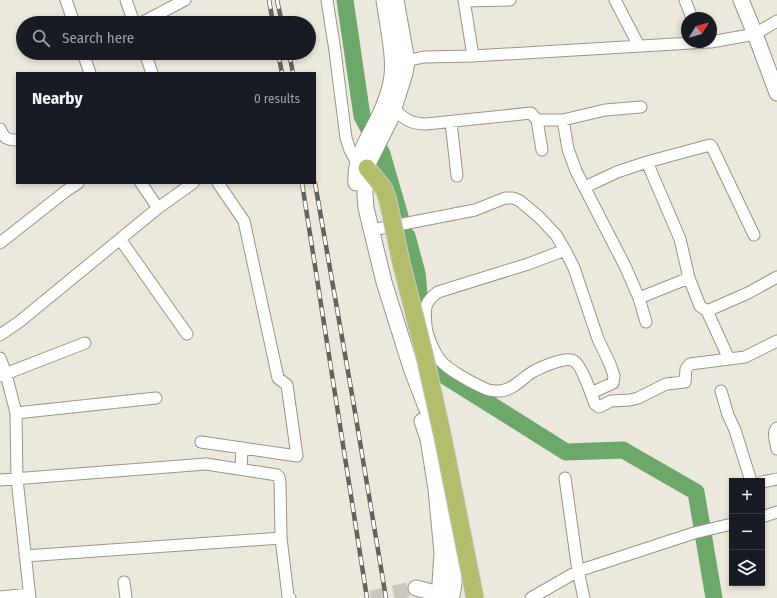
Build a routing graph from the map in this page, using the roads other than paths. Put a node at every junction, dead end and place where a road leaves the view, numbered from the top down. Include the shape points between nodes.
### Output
1 (66, 0) edge
2 (126, 0) edge
3 (184, 0) edge
4 (327, 0) edge
5 (384, 0) edge
6 (396, 0) edge
7 (510, 0) edge
8 (615, 0) edge
9 (685, 0) edge
10 (740, 0) edge
11 (464, 1) edge
12 (690, 12) edge
13 (72, 16) edge
14 (132, 16) edge
15 (154, 16) edge
16 (777, 21) edge
17 (755, 34) junction
18 (717, 40) edge
19 (681, 43) edge
20 (639, 46) junction
21 (474, 56) junction
22 (86, 60) edge
23 (147, 60) edge
24 (400, 63) junction
25 (90, 72) edge
26 (152, 72) edge
27 (777, 93) edge
28 (641, 107) dead end
29 (389, 112) junction
30 (537, 120) junction
31 (563, 120) junction
32 (451, 122) junction
33 (0, 129) edge
34 (16, 140) edge
35 (542, 150) dead end
36 (647, 162) junction
37 (364, 165) junction
38 (457, 176) dead end
39 (76, 184) edge
40 (142, 184) edge
41 (190, 184) edge
42 (219, 184) edge
43 (585, 187) junction
44 (158, 208) junction
45 (372, 230) junction
46 (754, 235) dead end
47 (120, 239) junction
48 (0, 243) edge
49 (565, 250) junction
50 (777, 277) edge
51 (689, 278) junction
52 (639, 298) junction
53 (707, 311) junction
54 (646, 322) dead end
55 (187, 334) dead end
56 (0, 335) edge
57 (777, 341) edge
58 (85, 343) dead end
59 (0, 358) edge
60 (729, 360) junction
61 (3, 375) edge
62 (721, 390) dead end
63 (591, 393) junction
64 (156, 398) dead end
65 (16, 413) junction
66 (777, 428) edge
67 (201, 442) dead end
68 (242, 448) junction
69 (777, 449) edge
70 (241, 469) junction
71 (17, 478) junction
72 (564, 478) dead end
73 (750, 478) edge
74 (777, 479) edge
75 (0, 480) edge
76 (765, 481) edge
77 (777, 512) edge
78 (765, 516) edge
79 (729, 525) edge
80 (281, 538) junction
81 (25, 556) junction
82 (578, 571) junction
83 (124, 582) dead end
84 (416, 588) tunnel mouth
85 (30, 596) edge
86 (0, 597) edge
87 (126, 598) edge
88 (290, 598) edge
89 (439, 598) edge
90 (451, 598) edge
91 (475, 598) edge
92 (530, 598) edge
93 (584, 598) edge

1 - 13 street
2 - 14 street
3 - 15 street
4 - 37 street via 346,138 350,150
5 - 24 street
6 - 24 street
7 - 11 street
8 - 20 street
9 - 12 street
10 - 17 street
11 - 21 street
16 - 17 street
17 - 18 street
17 - 27 street
19 - 20 street
20 - 21 street
21 - 24 street via 424,57
22 - 25 street
23 - 26 street
24 - 29 street via 391,81
28 - 31 street via 605,110
29 - 32 street via 418,124
29 - 37 street
30 - 31 street
30 - 32 street via 531,113
30 - 35 street
31 - 43 street via 568,149
32 - 38 street
33 - 34 street via 6,139
36 - 43 street
36 - 46 street via 707,146 712,147
36 - 51 street via 680,238
37 - 45 street via 366,208
37 - 89 street via 355,176 361,224 396,349 428,439 442,553
37 - 91 main road, bridge via 384,189 388,201 443,438
39 - 48 street
40 - 44 street
41 - 44 street
42 - 68 street via 244,221 278,378 287,385 297,456
43 - 52 street
44 - 47 street
45 - 49 street via 475,210 505,198 513,198 539,217 556,235
45 - 90 street via 384,282 411,368 437,436 442,458 454,558
47 - 55 street
47 - 56 street
49 - 63 street via 614,376 613,383
49 - 63 street via 438,292 431,297 425,307 427,329 440,359 449,368 487,390 500,391 514,386 534,371 568,359 576,362
50 - 53 street
51 - 52 street
51 - 53 street via 700,306
52 - 54 street
53 - 60 street
57 - 60 street via 745,357
58 - 61 street
59 - 61 street
60 - 63 street via 690,364 686,369 685,382 666,384 630,400 611,402 599,407
61 - 65 street
62 - 73 street
64 - 65 street
65 - 71 street
66 - 69 street via 774,431
67 - 68 street
68 - 70 street
70 - 71 street via 206,464
70 - 80 street via 272,473 279,477
71 - 75 street
71 - 81 street
72 - 82 street
74 - 76 street
77 - 78 street
79 - 82 street via 694,533
80 - 81 street
80 - 88 street
81 - 85 street
82 - 92 street
82 - 93 street
83 - 87 street
84 - 89 street via 428,591
85 - 86 street

